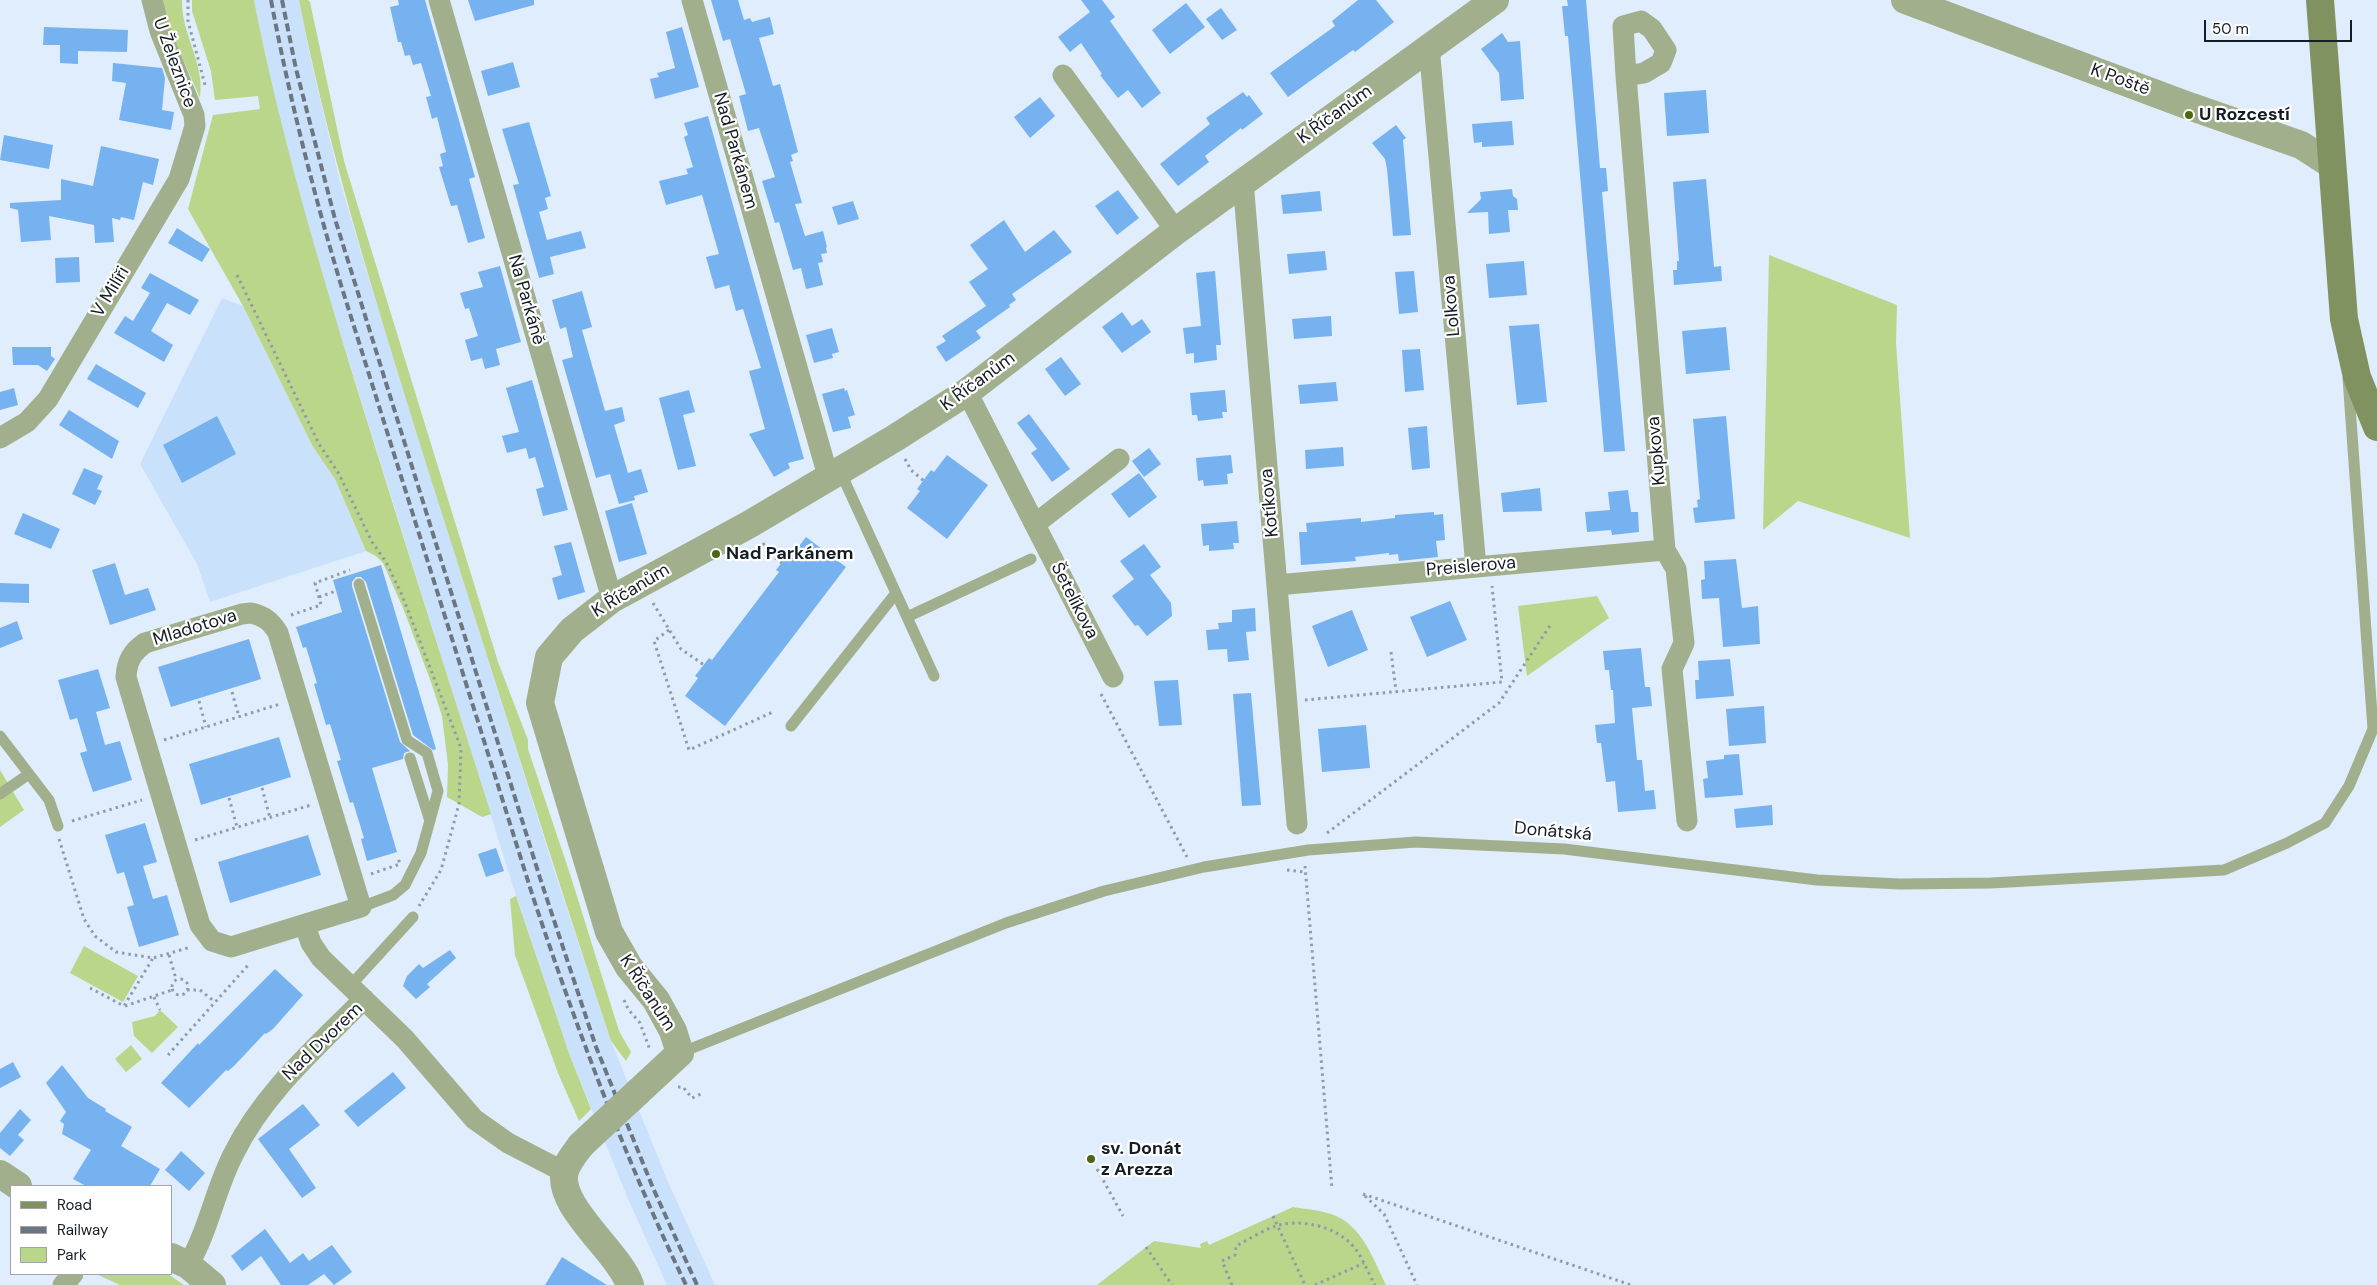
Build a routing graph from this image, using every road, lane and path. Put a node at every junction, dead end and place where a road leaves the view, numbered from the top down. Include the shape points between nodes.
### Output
1 (152, 0) edge
2 (188, 0) edge
3 (440, 0) edge
4 (692, 0) edge
5 (1495, 0) edge
6 (1905, 0) edge
7 (2320, 0) edge
8 (1429, 46) junction
9 (1063, 75) dead end
10 (1626, 76) dead end
11 (206, 93) dead end
12 (195, 126) joint
13 (2332, 164) junction
14 (1243, 182) junction
15 (1176, 231) junction
16 (2344, 319) junction
17 (967, 392) junction
18 (2377, 427) edge
19 (0, 438) edge
20 (895, 438) junction
21 (1118, 459) dead end
22 (833, 472) junction
23 (924, 480) dead end
24 (1035, 524) junction
25 (1665, 550) junction
26 (1031, 559) dead end
27 (1483, 566) junction
28 (350, 570) dead end
29 (641, 583) junction
30 (359, 584) dead end
31 (1276, 585) junction
32 (336, 591) dead end
33 (896, 593) junction
34 (319, 596) junction
35 (612, 599) junction
36 (321, 605) junction
37 (322, 610) dead end
38 (907, 617) junction
39 (271, 622) junction
40 (1551, 624) dead end
41 (669, 630) junction
42 (1391, 652) dead end
43 (704, 665) dead end
44 (934, 676) dead end
45 (1113, 677) joint
46 (1396, 691) junction
47 (232, 692) dead end
48 (298, 699) junction
49 (199, 701) dead end
50 (1286, 702) junction
51 (773, 712) dead end
52 (239, 716) junction
53 (791, 726) dead end
54 (206, 727) junction
55 (0, 736) edge
56 (146, 746) junction
57 (410, 758) dead end
58 (29, 774) junction
59 (262, 788) dead end
60 (0, 794) edge
61 (229, 798) dead end
62 (146, 799) dead end
63 (329, 800) junction
64 (270, 818) junction
65 (430, 821) junction
66 (1687, 821) dead end
67 (1297, 824) dead end
68 (58, 826) junction
69 (237, 828) junction
70 (176, 846) junction
71 (1304, 851) junction
72 (398, 858) dead end
73 (1193, 869) junction
74 (1278, 870) dead end
75 (1304, 872) junction
76 (353, 880) junction
77 (361, 906) junction
78 (413, 917) dead end
79 (305, 925) junction
80 (191, 947) dead end
81 (169, 955) junction
82 (153, 958) junction
83 (253, 959) dead end
84 (176, 979) junction
85 (90, 988) dead end
86 (172, 990) junction
87 (187, 990) junction
88 (357, 993) junction
89 (154, 997) junction
90 (215, 1002) junction
91 (124, 1006) junction
92 (160, 1010) dead end
93 (680, 1054) junction
94 (168, 1055) dead end
95 (674, 1088) dead end
96 (701, 1094) dead end
97 (1097, 1169) dead end
98 (564, 1172) junction
99 (0, 1174) edge
100 (16, 1185) edge
101 (1332, 1189) dead end
102 (1123, 1216) dead end
103 (1273, 1216) dead end
104 (1277, 1226) junction
105 (1146, 1247) dead end
106 (180, 1261) edge
107 (1364, 1263) junction
108 (72, 1275) edge
109 (63, 1285) edge
110 (212, 1285) edge
111 (630, 1285) edge
112 (1172, 1285) edge
113 (1232, 1285) edge
114 (1305, 1285) edge
115 (1315, 1285) edge
116 (1375, 1285) edge
117 (1417, 1285) edge
118 (1631, 1285) edge

1 - 12 street, U Železnice
2 - 11 path via 188,21 204,74
3 - 35 street, Na Parkáně
4 - 22 street, Nad Parkánem
5 - 8 street, K Říčanům
6 - 13 street, K Poště via 2301,146
7 - 13 main road
8 - 14 street, K Říčanům
8 - 27 street, Lolkova
9 - 15 street
10 - 25 street, Kupkova
12 - 19 street, V Milíři via 179,179 48,399 27,422
13 - 16 main road
14 - 15 street, K Říčanům
14 - 31 street, Kotíkova
15 - 17 street, K Říčanům
16 - 18 main road via 2357,378
16 - 71 lane, Donátská via 2373,729 2349,786 2325,823 2287,844 2224,870 1946,884 1801,878 1622,855 1490,844 1416,842
17 - 20 street, K Říčanům
17 - 24 street, Šetelíkova
20 - 22 street, K Říčanům
20 - 23 path via 910,470
21 - 24 street
22 - 29 street, K Říčanům via 750,524
22 - 33 lane
24 - 45 street, Šetelíkova
25 - 27 street, Preislerova
25 - 66 street, Kupkova via 1676,569 1684,643 1672,669
26 - 38 lane
27 - 31 street, Preislerova
27 - 46 path via 1502,682
28 - 34 path via 314,583
29 - 35 street, K Říčanům
29 - 41 path
30 - 65 lane via 407,740 426,753 438,792
31 - 50 street, Kotíkova
32 - 34 path
33 - 38 lane
33 - 53 lane
34 - 36 path
35 - 93 street, K Říčanům via 572,630 549,658 540,703 609,932 629,967 656,1000 673,1031
36 - 37 path
36 - 39 path
38 - 44 lane
39 - 48 street via 278,633
39 - 56 street, Mladotova via 262,616 242,614 145,643 138,648 127,665 126,677
40 - 71 path via 1499,702
41 - 43 path via 681,649
41 - 51 path via 654,640 689,750
42 - 46 path
45 - 73 path via 1100,692
46 - 50 path
47 - 52 path
48 - 52 path
48 - 63 street
49 - 54 path
50 - 67 street, Kotíkova
52 - 54 path
54 - 56 path
55 - 58 lane
56 - 70 street, Mladotova
57 - 65 lane
58 - 60 lane
58 - 68 lane via 49,800
59 - 64 path
61 - 69 path
62 - 68 path
63 - 64 path
63 - 76 street
64 - 69 path
65 - 77 lane via 421,853 405,885 393,895
68 - 82 path via 57,833 84,919 95,936 116,952
69 - 70 path
70 - 79 street, Mladotova via 200,925 212,941 222,946 240,945
71 - 73 lane, Donátská
71 - 75 path
72 - 76 path via 400,864
73 - 93 lane, Donátská via 1104,891 1014,920
74 - 75 path
75 - 101 path
76 - 77 street
77 - 79 street, Mladotova
78 - 88 lane
79 - 88 street via 310,943 320,958
80 - 81 path
81 - 82 path
81 - 84 path
82 - 91 path
83 - 90 path
84 - 86 path via 171,985
84 - 87 path via 184,980
85 - 91 path
86 - 87 path via 181,995
86 - 89 path
87 - 90 path via 200,990
88 - 98 street, Nad Dvorem via 405,1040 474,1119 508,1143
88 - 106 street, Nad Dvorem via 257,1113 222,1178 200,1244
89 - 91 path
89 - 92 path
90 - 94 path
93 - 98 street, K Říčanům, bridge via 581,1145
95 - 96 path via 683,1087 692,1098
97 - 102 path
98 - 111 street via 571,1202 622,1268
99 - 100 street
103 - 104 path
104 - 107 path via 1296,1222 1325,1228 1344,1238
104 - 113 path via 1236,1246 1235,1255 1222,1261
104 - 114 path
105 - 112 path
106 - 110 street
107 - 115 path
107 - 116 path
108 - 109 street
117 - 118 path via 1384,1214 1363,1194

